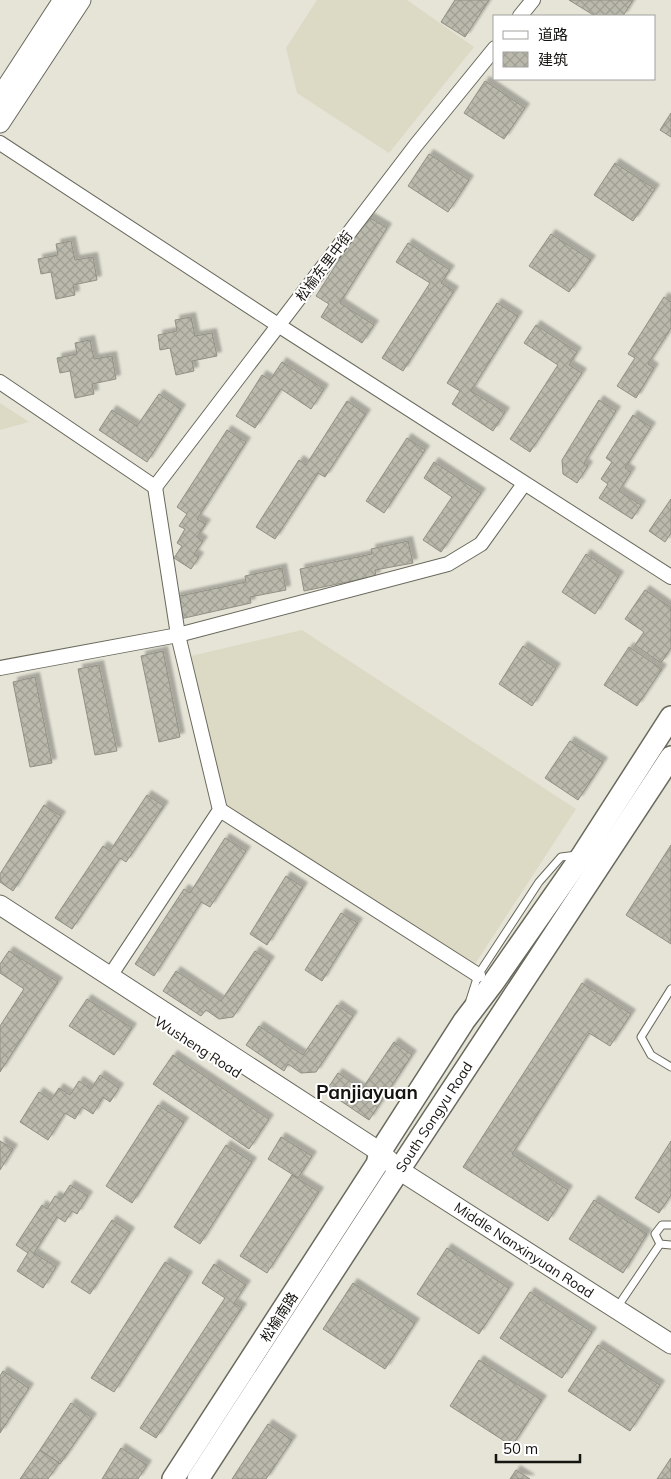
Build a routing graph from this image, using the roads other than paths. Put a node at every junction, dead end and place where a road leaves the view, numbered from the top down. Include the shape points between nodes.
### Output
1 (63, 0) edge
2 (81, 0) edge
3 (533, 0) edge
4 (521, 15) edge
5 (493, 50) edge
6 (0, 97) edge
7 (0, 123) edge
8 (0, 142) edge
9 (278, 325) junction
10 (0, 382) edge
11 (524, 484) junction
12 (155, 486) junction
13 (671, 577) edge
14 (178, 635) junction
15 (0, 668) edge
16 (671, 717) edge
17 (671, 757) edge
18 (220, 810) junction
19 (582, 854) junction
20 (0, 905) edge
21 (0, 918) edge
22 (478, 975) junction
23 (110, 976) junction
24 (671, 989) edge
25 (464, 1021) junction
26 (671, 1067) edge
27 (378, 1158) junction
28 (399, 1170) junction
29 (671, 1226) edge
30 (660, 1244) junction
31 (671, 1245) edge
32 (616, 1309) junction
33 (671, 1344) edge
34 (173, 1479) edge
35 (198, 1479) edge

1 - 6 street
2 - 7 street
3 - 4 street
5 - 9 street, 松榆东里中街
8 - 9 street
9 - 11 street
9 - 12 street, 松榆东里中街
10 - 12 street
11 - 13 street
11 - 14 street via 481,544 448,564
12 - 14 street
14 - 15 street
14 - 18 street
16 - 19 main road, South Songyu Road
17 - 28 main road, South Songyu Road
18 - 22 street
18 - 23 street
19 - 22 lane via 561,857 539,882
19 - 25 main road, South Songyu Road
20 - 23 street, Wusheng Road
21 - 27 street, Wusheng Road
22 - 25 lane
23 - 27 street, Wusheng Road
24 - 26 lane via 640,1037 651,1054
25 - 27 main road, South Songyu Road
27 - 28 street, Middle Nanxinyuan Road
27 - 34 main road, 松榆南路
28 - 32 street, Middle Nanxinyuan Road
28 - 35 main road, South Songyu Road
29 - 30 lane via 662,1225 655,1234
30 - 31 lane
30 - 32 lane
32 - 33 street, Middle Nanxinyuan Road

